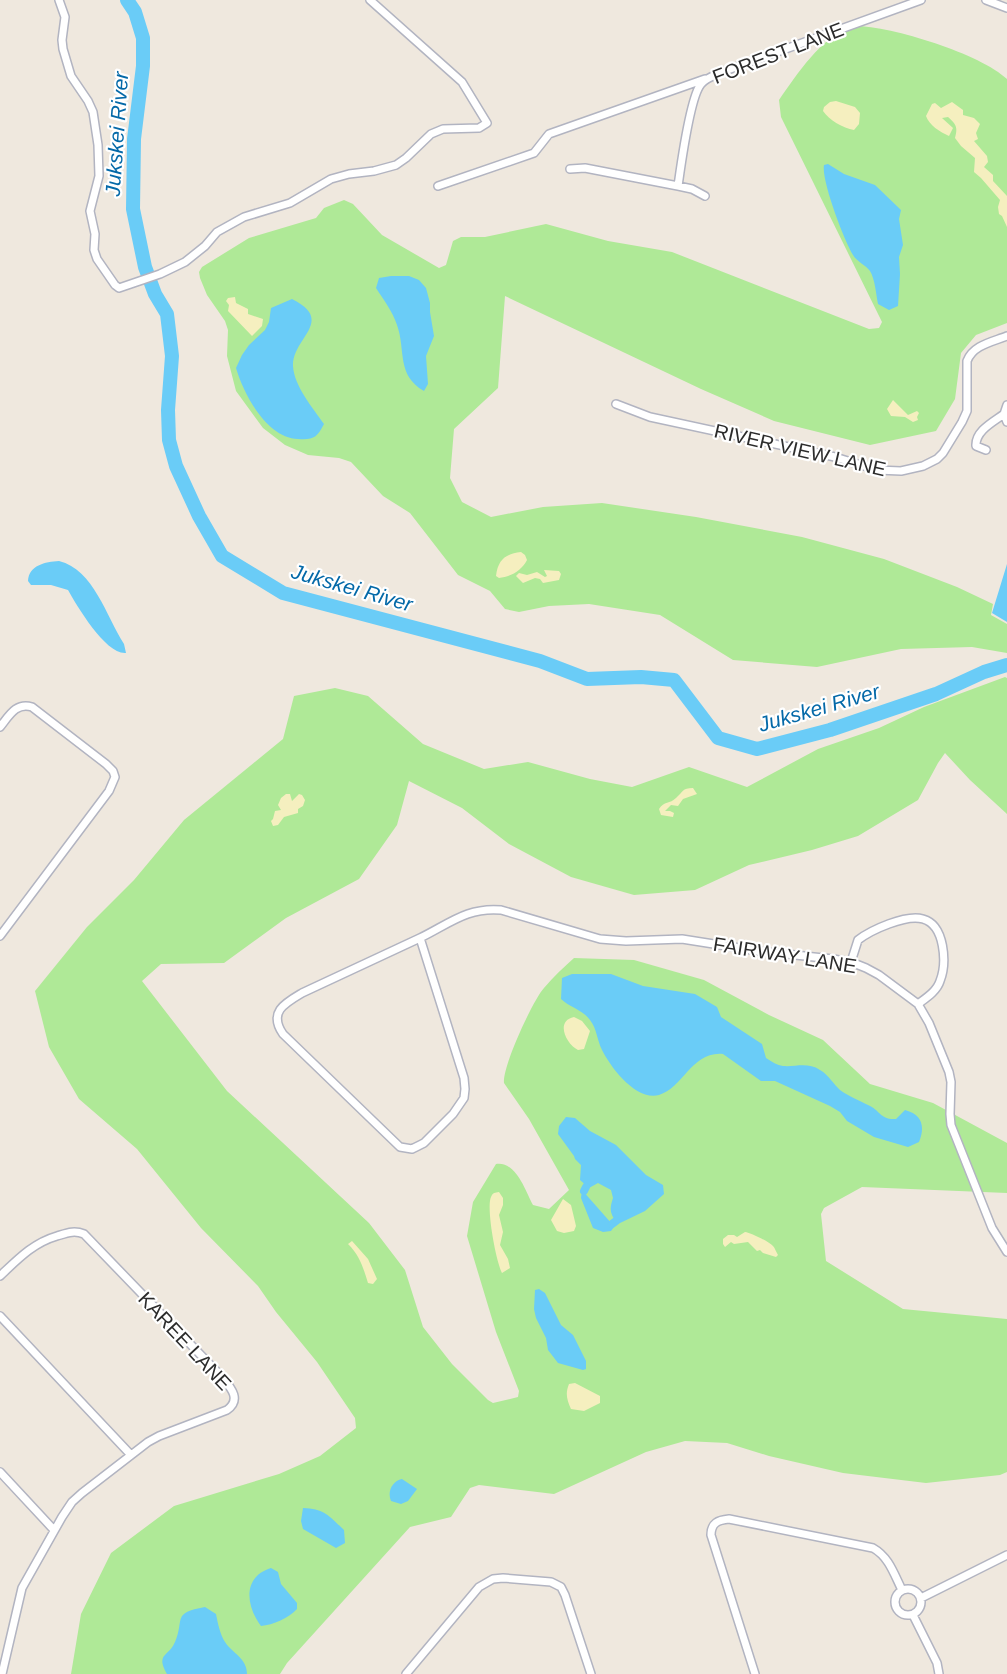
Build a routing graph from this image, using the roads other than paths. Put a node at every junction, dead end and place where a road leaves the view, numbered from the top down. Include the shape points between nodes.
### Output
1 (59, 0) edge
2 (370, 0) edge
3 (921, 0) edge
4 (986, 0) edge
5 (1007, 8) edge
6 (710, 78) junction
7 (570, 169) dead end
8 (438, 186) dead end
9 (678, 186) junction
10 (705, 196) dead end
11 (1007, 336) edge
12 (616, 404) dead end
13 (1007, 405) edge
14 (1006, 418) edge
15 (987, 450) dead end
16 (0, 727) edge
17 (0, 936) edge
18 (420, 938) junction
19 (851, 962) junction
20 (918, 1004) junction
21 (1007, 1252) edge
22 (0, 1276) edge
23 (0, 1316) edge
24 (131, 1455) junction
25 (0, 1472) edge
26 (54, 1530) junction
27 (1007, 1555) edge
28 (902, 1590) junction
29 (921, 1598) junction
30 (913, 1615) junction
31 (2, 1674) edge
32 (406, 1674) edge
33 (591, 1674) edge
34 (755, 1674) edge
35 (939, 1674) edge

1 - 2 street via 64,13 63,49 71,76 93,112 98,145 99,176 90,211 95,252 117,287 129,286 185,262 217,232 244,217 290,203 331,179 396,165 431,134 443,129 479,128 487,123 462,82
3 - 6 street, FOREST LANE
4 - 5 street
6 - 8 street via 549,134 534,153
6 - 9 street, FOREST LANE via 700,85 693,102
7 - 9 street via 585,168
9 - 10 street
11 - 12 street, RIVER VIEW LANE via 976,348 970,355 967,411 943,453 923,466 902,471 877,470 835,457 650,417
13 - 14 street
14 - 15 street via 993,422 978,435 975,445
16 - 17 street via 18,707 33,707 106,764 115,777 109,791
18 - 18 street, FAIRWAY LANE via 288,1000 277,1019 279,1029 288,1039 396,1145 407,1150 424,1143 453,1114 465,1089
18 - 19 street, FAIRWAY LANE via 470,912 491,909 600,939 682,939
19 - 20 street, FAIRWAY LANE via 879,975
19 - 20 street via 856,943 871,932 911,918 931,923 942,942 941,977 935,989
20 - 21 street, FAIRWAY LANE via 949,1072 950,1114 955,1134 992,1228
22 - 24 street, KAREE LANE via 43,1240 69,1232 84,1234 231,1388 235,1399 231,1408 159,1436
23 - 24 street
24 - 26 street, KAREE LANE via 72,1502
25 - 26 street
26 - 31 street, KAREE LANE via 22,1588
27 - 29 street
28 - 29 street via 913,1590
28 - 30 street via 896,1596 895,1608 901,1614
28 - 34 street via 885,1556 873,1548 729,1519 717,1521 711,1535
29 - 30 street via 919,1610
30 - 35 street
32 - 33 street via 479,1587 503,1578 551,1582 561,1587

